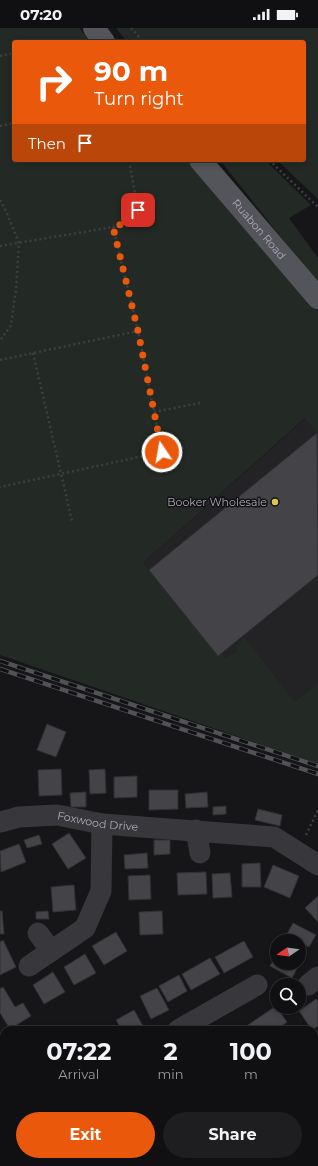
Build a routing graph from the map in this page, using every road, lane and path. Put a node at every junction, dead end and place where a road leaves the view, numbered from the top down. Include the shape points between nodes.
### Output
1 (94, 28) edge
2 (131, 28) edge
3 (103, 40) edge
4 (142, 40) edge
5 (12, 53) edge
6 (0, 56) edge
7 (12, 123) edge
8 (0, 126) edge
9 (129, 162) edge
10 (202, 162) edge
11 (271, 162) edge
12 (0, 200) edge
13 (318, 207) edge
14 (113, 227) junction
15 (19, 243) junction
16 (0, 246) edge
17 (318, 298) edge
18 (138, 331) junction
19 (0, 341) edge
20 (33, 353) junction
21 (0, 360) edge
22 (200, 403) dead end
23 (154, 412) junction
24 (187, 447) dead end
25 (162, 452) junction
26 (61, 474) junction
27 (0, 487) edge
28 (72, 521) dead end
29 (318, 810) edge
30 (0, 822) edge
31 (102, 824) junction
32 (196, 830) junction
33 (298, 852) junction
34 (200, 854) dead end
35 (318, 865) edge
36 (38, 933) dead end
37 (50, 951) junction
38 (29, 966) dead end
39 (257, 985) dead end
40 (185, 1026) edge

1 - 3 main road
2 - 4 path
5 - 6 path
7 - 8 path
9 - 14 path via 138,210 132,221
10 - 17 main road, Ruabon Road
11 - 13 path
12 - 15 path
14 - 15 path
14 - 18 path
15 - 16 path
15 - 19 path via 11,325
18 - 20 path
18 - 23 path
20 - 21 path
20 - 26 path
22 - 23 path
23 - 25 path
24 - 25 path
25 - 26 path
26 - 27 path
26 - 28 path
29 - 33 path
30 - 31 street, Foxwood Drive via 19,817 57,815
31 - 32 street, Foxwood Drive
31 - 37 street via 102,891 85,928
32 - 33 street, Foxwood Drive via 274,837
32 - 34 street
33 - 35 street, Foxwood Drive
36 - 37 street
37 - 38 street
39 - 40 street

